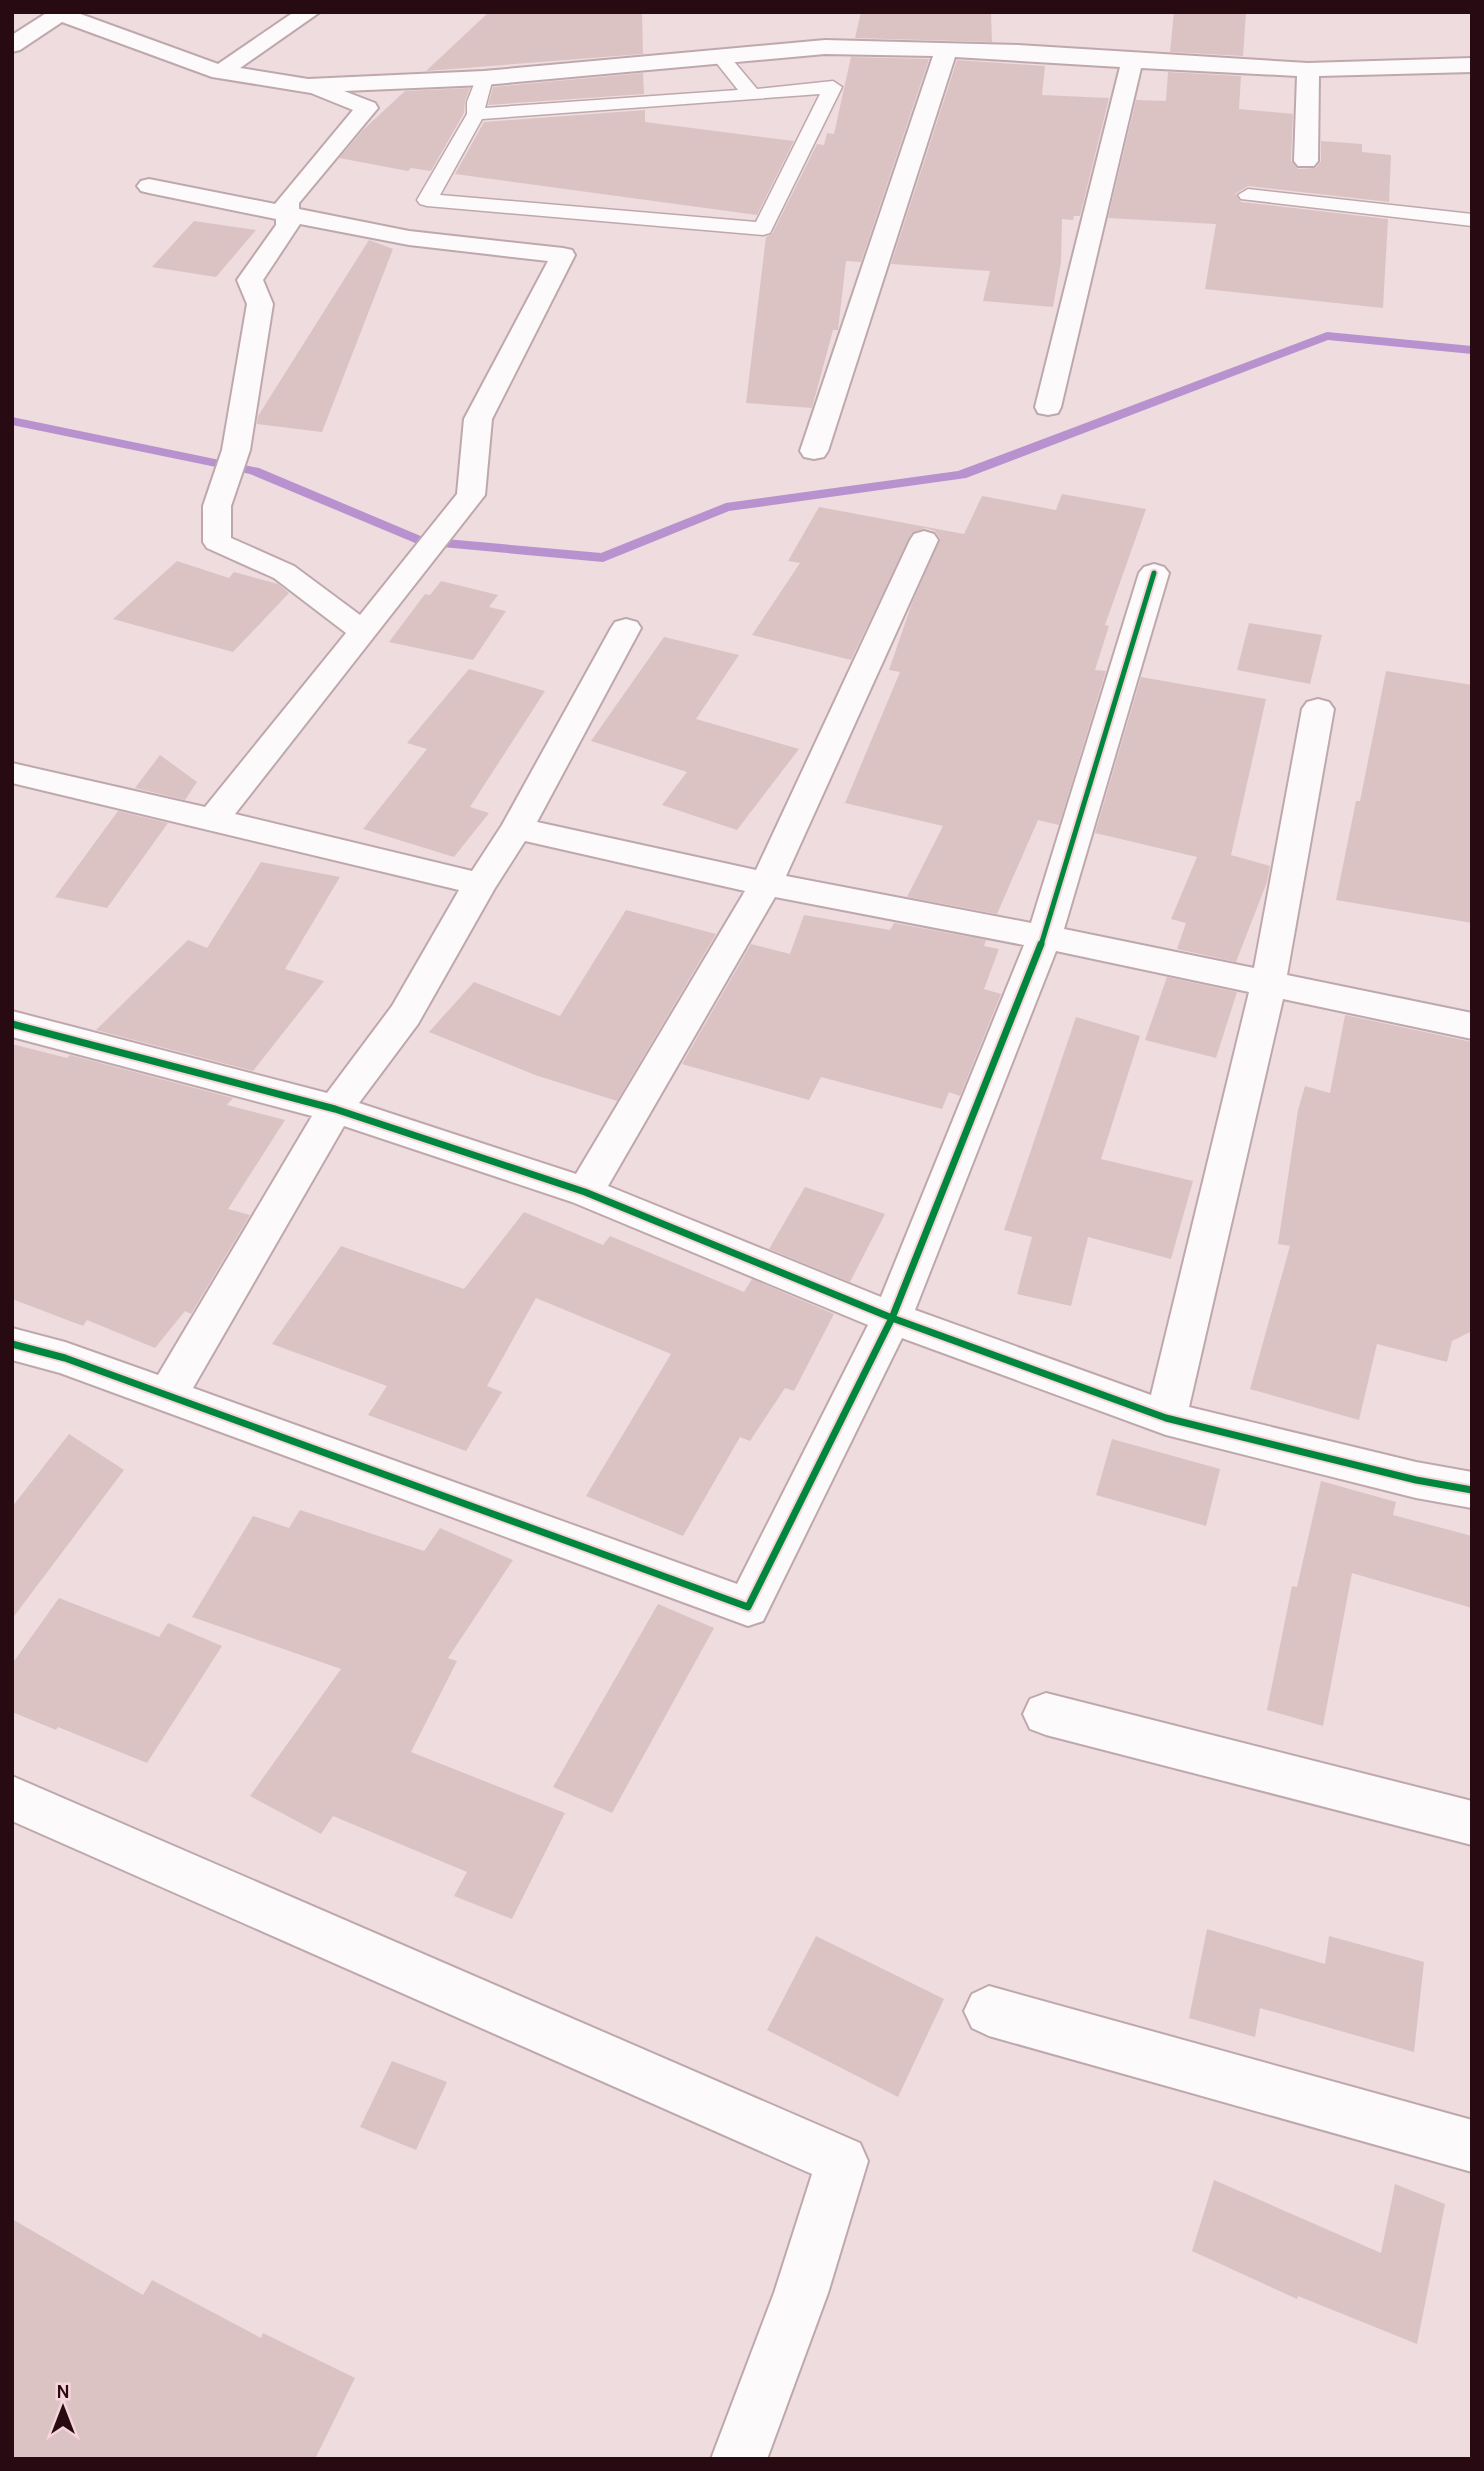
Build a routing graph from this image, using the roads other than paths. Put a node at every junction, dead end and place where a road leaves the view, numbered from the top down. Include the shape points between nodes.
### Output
1 (309, 12) edge
2 (12, 18) edge
3 (55, 18) edge
4 (12, 45) edge
5 (946, 51) junction
6 (720, 56) junction
7 (1132, 61) junction
8 (1472, 65) edge
9 (1308, 70) junction
10 (220, 72) junction
11 (484, 78) junction
12 (308, 86) junction
13 (752, 95) junction
14 (476, 114) junction
15 (1306, 161) dead end
16 (149, 186) dead end
17 (1248, 195) dead end
18 (287, 214) junction
19 (1472, 220) edge
20 (1048, 407) dead end
21 (814, 451) dead end
22 (924, 540) dead end
23 (1154, 573) dead end
24 (626, 628) dead end
25 (363, 631) junction
26 (1318, 709) dead end
27 (12, 773) edge
28 (213, 820) junction
29 (517, 828) junction
30 (480, 884) junction
31 (765, 884) junction
32 (1044, 937) junction
33 (1268, 986) junction
34 (12, 1024) edge
35 (1472, 1026) edge
36 (335, 1109) junction
37 (585, 1192) junction
38 (892, 1318) junction
39 (12, 1344) edge
40 (167, 1396) junction
41 (1166, 1418) junction
42 (1472, 1490) edge
43 (1046, 1714) dead end
44 (12, 1798) edge
45 (1472, 1823) edge
46 (989, 2011) dead end
47 (1472, 2146) edge
48 (739, 2459) edge

1 - 10 street
2 - 3 street
3 - 4 street
3 - 10 street
5 - 6 street via 825,47
5 - 7 street
5 - 21 street
6 - 11 street
6 - 13 lane
7 - 9 street
7 - 20 street
8 - 9 street
9 - 15 street
10 - 12 street
11 - 12 street
11 - 14 lane
12 - 18 street via 367,108 287,202
13 - 14 lane
13 - 14 lane via 833,87 763,229 427,200
16 - 18 street
17 - 19 lane
18 - 25 street via 288,225 250,280 260,304 231,466 217,506 216,542 284,572
18 - 25 street via 409,238 563,255 478,419 471,495
22 - 31 street
23 - 32 street
24 - 29 street
25 - 28 street
26 - 33 street
27 - 28 street
28 - 30 street
29 - 30 street
29 - 31 street
30 - 36 street via 404,1014
31 - 32 street
31 - 37 street
32 - 33 street
32 - 38 street
33 - 35 street
33 - 41 street
34 - 36 street
36 - 37 street
36 - 40 street
37 - 38 street
38 - 40 street via 748,1607
38 - 41 street
39 - 40 street via 65,1358
41 - 42 street
43 - 45 street
44 - 48 street via 842,2161 801,2293
46 - 47 street

